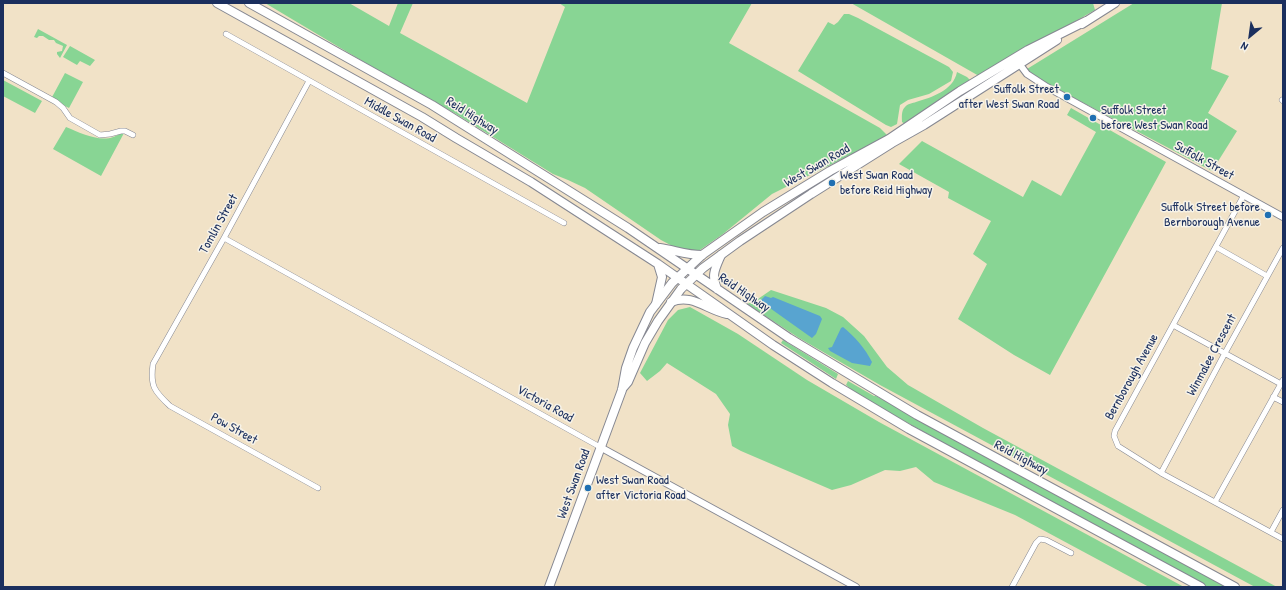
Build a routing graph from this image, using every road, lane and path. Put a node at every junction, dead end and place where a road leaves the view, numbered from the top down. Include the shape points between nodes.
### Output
1 (217, 3) edge
2 (249, 3) edge
3 (1111, 4) edge
4 (226, 34) dead end
5 (1017, 61) junction
6 (3, 74) edge
7 (309, 81) junction
8 (133, 135) dead end
9 (1244, 195) junction
10 (1283, 217) edge
11 (564, 224) dead end
12 (224, 238) junction
13 (657, 247) junction
14 (1216, 247) junction
15 (1283, 248) edge
16 (702, 255) junction
17 (721, 255) junction
18 (658, 264) junction
19 (687, 268) junction
20 (696, 275) junction
21 (1267, 276) junction
22 (678, 278) junction
23 (686, 284) junction
24 (717, 289) junction
25 (671, 302) junction
26 (656, 304) junction
27 (730, 315) junction
28 (1173, 325) junction
29 (1225, 353) junction
30 (151, 378) joint
31 (1282, 382) edge
32 (622, 390) junction
33 (1273, 397) junction
34 (1283, 402) edge
35 (600, 447) junction
36 (1161, 474) junction
37 (318, 488) dead end
38 (1215, 502) junction
39 (1283, 510) edge
40 (1271, 532) junction
41 (1283, 539) edge
42 (1072, 554) dead end
43 (549, 587) edge
44 (856, 587) edge
45 (1012, 587) edge
46 (1201, 587) edge
47 (1235, 587) edge

1 - 18 main road, Reid Highway via 422,117 531,182
2 - 13 main road, Reid Highway via 432,105
3 - 5 main road, West Swan Road
4 - 7 street, Middle Swan Road
5 - 9 street, Suffolk Street via 1030,77 1047,88
5 - 16 main road, West Swan Road via 960,91 889,139 763,212
5 - 17 main road, West Swan Road
6 - 8 street via 56,102 70,118 93,132 105,136 125,131
7 - 11 street, Middle Swan Road
7 - 12 street, Tomlin Street
9 - 10 street, Suffolk Street
9 - 14 street, Bernborough Avenue
12 - 30 street, Tomlin Street via 153,364
12 - 35 street, Victoria Road
13 - 16 main road via 689,255
13 - 19 main road, Reid Highway
14 - 21 street
14 - 28 street, Bernborough Avenue
15 - 21 street, Winmalee Crescent
16 - 19 main road, West Swan Road
17 - 20 main road, West Swan Road
17 - 24 main road via 713,274
18 - 22 main road, Reid Highway
18 - 26 main road via 662,277
19 - 20 main road, Reid Highway
19 - 22 main road, West Swan Road
20 - 23 main road, West Swan Road
20 - 24 main road, Reid Highway
21 - 29 street, Winmalee Crescent
22 - 23 main road, Reid Highway
22 - 26 main road, West Swan Road
23 - 25 main road, West Swan Road
23 - 27 main road, Reid Highway
24 - 47 main road, Reid Highway via 789,338 917,415
25 - 27 main road via 689,299 716,312
25 - 32 main road, West Swan Road via 652,329
26 - 32 main road, West Swan Road via 633,348
27 - 46 main road, Reid Highway via 832,383 909,430
28 - 29 street
28 - 36 street, Bernborough Avenue via 1114,436 1118,446
29 - 31 street
29 - 36 street, Winmalee Crescent
30 - 37 street, Pow Street via 157,394 170,406
31 - 33 street
32 - 35 main road, West Swan Road
33 - 34 street
33 - 38 street
35 - 43 main road, West Swan Road
35 - 44 street, Victoria Road
36 - 38 street, Bernborough Avenue
38 - 40 street, Bernborough Avenue
39 - 40 street
40 - 41 street, Bernborough Avenue
42 - 45 street via 1040,539

